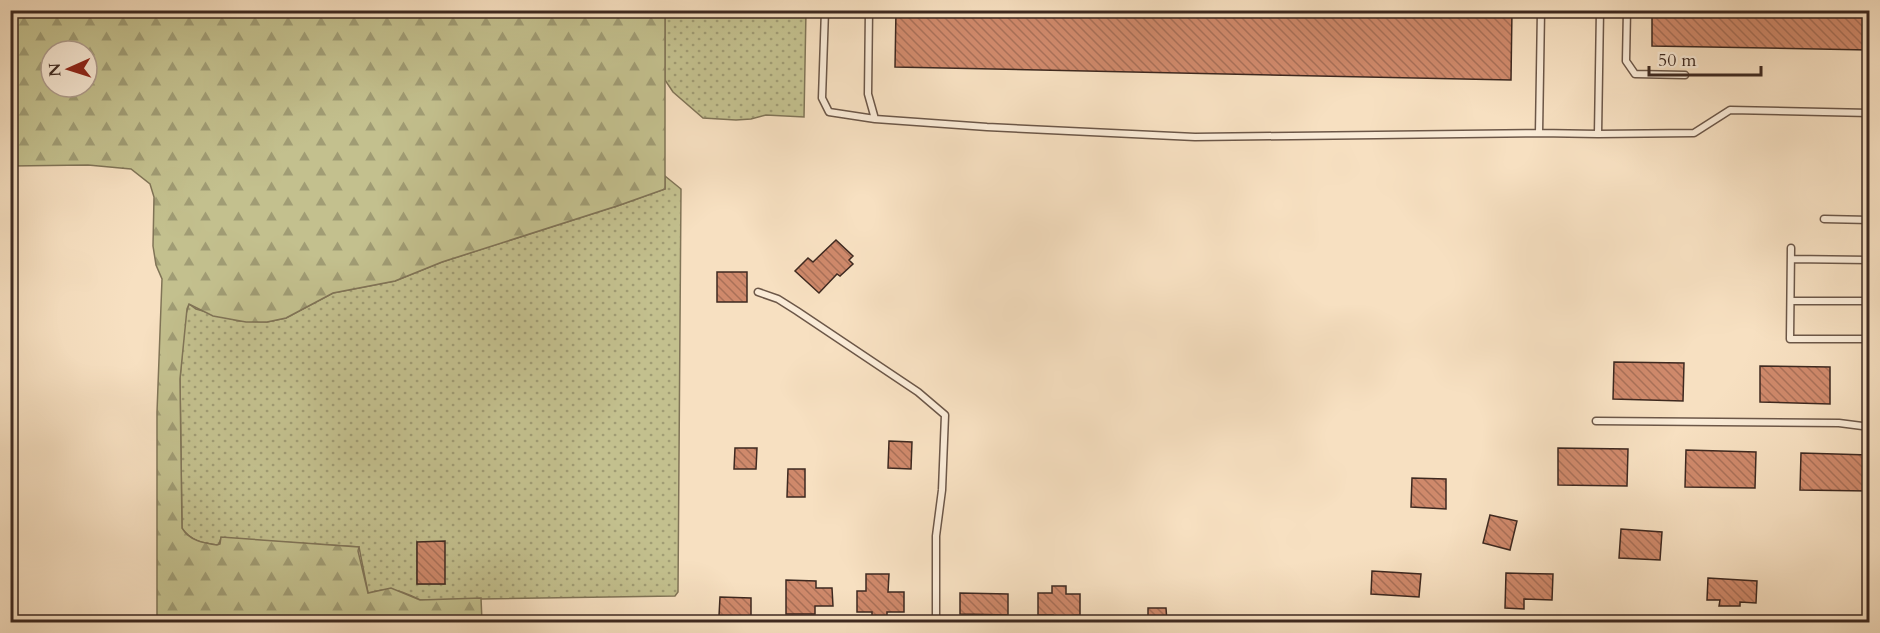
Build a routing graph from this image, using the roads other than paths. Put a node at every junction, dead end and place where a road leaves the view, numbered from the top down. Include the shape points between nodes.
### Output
1 (825, 10) edge
2 (869, 10) edge
3 (1541, 10) edge
4 (1600, 10) edge
5 (1627, 10) edge
6 (1685, 75) dead end
7 (1869, 113) edge
8 (875, 119) junction
9 (1539, 133) junction
10 (1598, 134) junction
11 (1824, 219) dead end
12 (1869, 220) edge
13 (1791, 248) dead end
14 (1791, 259) junction
15 (1869, 260) edge
16 (758, 292) dead end
17 (1791, 301) junction
18 (1869, 301) edge
19 (1869, 339) edge
20 (1596, 421) dead end
21 (1869, 427) edge
22 (936, 622) edge

1 - 8 lane via 822,98 829,112
2 - 8 lane via 868,94
3 - 9 lane
4 - 10 lane
5 - 6 lane via 1626,61 1635,74
7 - 10 lane via 1730,110 1694,133
8 - 9 lane via 1195,137
9 - 10 lane
11 - 12 lane
13 - 14 lane
14 - 15 lane
14 - 17 lane
16 - 22 lane via 797,311 918,392 945,416 936,536
17 - 18 lane
17 - 19 lane via 1790,339
20 - 21 lane via 1839,423

